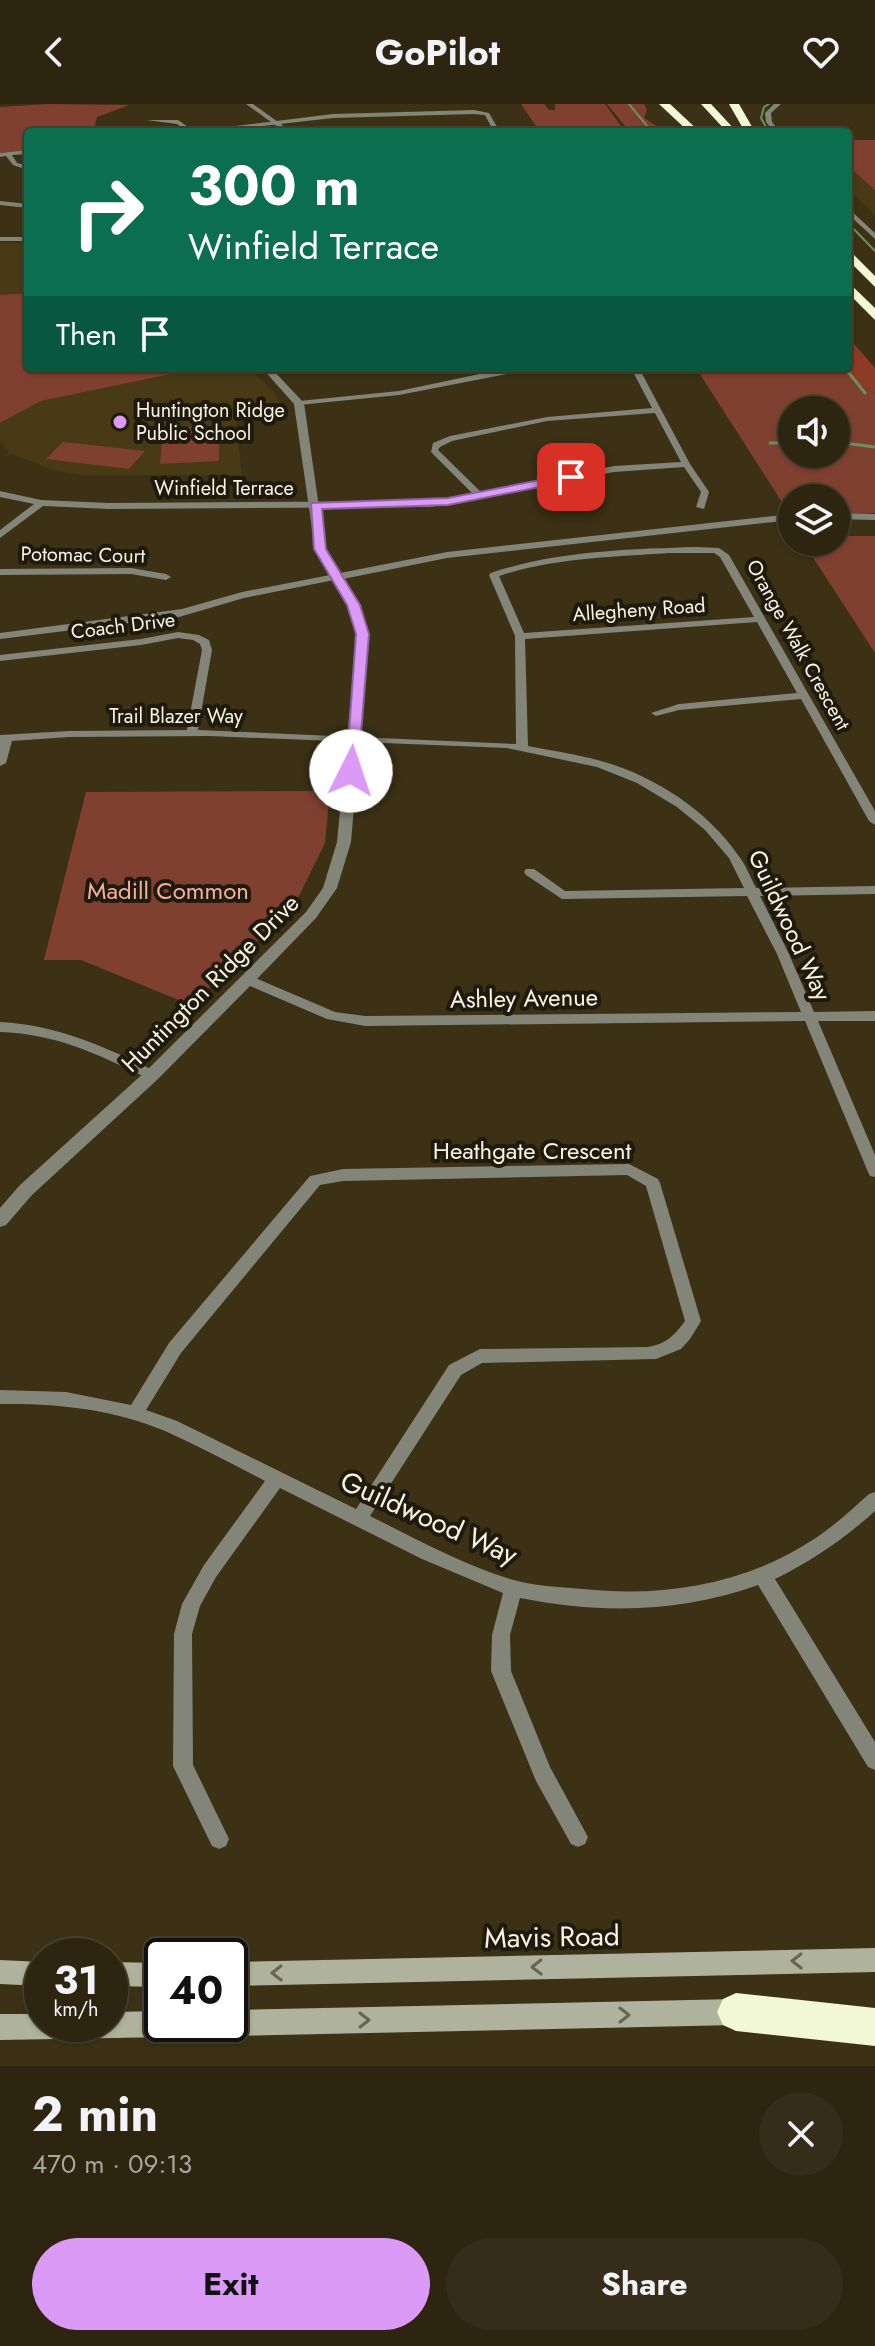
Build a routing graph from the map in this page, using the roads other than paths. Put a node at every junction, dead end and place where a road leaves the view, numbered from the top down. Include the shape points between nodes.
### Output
1 (249, 104) edge
2 (664, 104) edge
3 (682, 104) edge
4 (706, 104) edge
5 (734, 104) edge
6 (778, 104) edge
7 (787, 104) edge
8 (149, 120) dead end
9 (276, 122) junction
10 (188, 128) edge
11 (227, 128) edge
12 (284, 128) edge
13 (495, 128) edge
14 (691, 128) edge
15 (704, 128) edge
16 (728, 128) edge
17 (748, 128) edge
18 (774, 128) edge
19 (782, 128) edge
20 (24, 152) edge
21 (4, 155) edge
22 (24, 167) edge
23 (852, 202) edge
24 (0, 203) edge
25 (24, 206) edge
26 (852, 212) edge
27 (872, 225) edge
28 (875, 237) edge
29 (0, 239) edge
30 (24, 239) edge
31 (852, 257) edge
32 (875, 283) edge
33 (852, 290) edge
34 (875, 316) edge
35 (270, 372) edge
36 (507, 372) edge
37 (637, 372) edge
38 (299, 403) junction
39 (659, 410) junction
40 (686, 464) junction
41 (0, 494) edge
42 (480, 496) junction
43 (41, 503) junction
44 (315, 505) junction
45 (701, 507) dead end
46 (850, 516) edge
47 (875, 517) edge
48 (778, 519) edge
49 (743, 524) junction
50 (778, 525) edge
51 (850, 525) edge
52 (875, 526) edge
53 (0, 535) edge
54 (0, 572) edge
55 (166, 577) dead end
56 (338, 580) junction
57 (761, 619) junction
58 (0, 636) edge
59 (520, 636) junction
60 (0, 658) edge
61 (803, 696) junction
62 (656, 713) dead end
63 (192, 733) junction
64 (4, 738) edge
65 (352, 738) junction
66 (522, 747) junction
67 (0, 763) edge
68 (875, 821) edge
69 (530, 872) dead end
70 (875, 890) edge
71 (751, 892) junction
72 (248, 980) junction
73 (875, 1016) edge
74 (808, 1017) junction
75 (0, 1027) edge
76 (152, 1075) junction
77 (875, 1172) edge
78 (1, 1217) edge
79 (0, 1397) edge
80 (136, 1412) junction
81 (277, 1478) junction
82 (875, 1500) edge
83 (359, 1519) junction
84 (763, 1576) junction
85 (513, 1588) junction
86 (875, 1760) edge
87 (578, 1837) dead end
88 (219, 1839) dead end
89 (875, 1960) edge
90 (0, 1972) edge
91 (24, 1973) edge
92 (248, 1974) edge
93 (875, 2010) edge
94 (736, 2012) junction
95 (248, 2023) edge
96 (144, 2024) edge
97 (0, 2027) edge
98 (875, 2027) edge

1 - 9 street
2 - 14 highway
3 - 15 highway
4 - 16 highway
5 - 17 highway
6 - 18 street via 768,113
7 - 19 street via 777,115
8 - 10 street
9 - 11 street
9 - 12 street
9 - 13 street via 480,112
20 - 21 street
21 - 22 street
23 - 27 street
24 - 25 street
26 - 27 street
27 - 28 street
29 - 30 street
31 - 32 highway
33 - 34 highway
35 - 38 street
36 - 38 street via 399,393
37 - 39 street
38 - 44 street, Huntington Ridge Drive
39 - 40 street
39 - 42 street via 547,419 436,445 434,450
40 - 42 street, Winfield Terrace via 614,469
40 - 45 street via 705,492
41 - 43 street, Winfield Terrace
42 - 44 street, Winfield Terrace via 430,504
43 - 44 street, Winfield Terrace
43 - 53 street
44 - 56 street, Huntington Ridge Drive via 320,549
46 - 47 street
48 - 49 street
49 - 50 street
49 - 56 street via 622,533
51 - 52 street
54 - 55 street, Potomac Court via 131,571
56 - 58 street via 179,614
56 - 65 street, Huntington Ridge Drive via 354,605 364,647
57 - 59 street, Allegheny Road
57 - 59 street, Orange Walk Crescent via 724,555 700,549 504,570 494,575
57 - 61 street, Orange Walk Crescent
59 - 66 street, Orange Walk Crescent
60 - 63 street, Coach Drive via 195,637 207,650
61 - 62 street
61 - 68 street, Orange Walk Crescent
63 - 64 street, Trail Blazer Way
63 - 65 street, Trail Blazer Way
64 - 67 street
65 - 66 street, Guildwood Way
65 - 72 street, Huntington Ridge Drive via 344,842 330,888
66 - 71 street, Guildwood Way via 600,764 681,805 734,857
69 - 71 street via 562,895
70 - 71 street
71 - 74 street, Guildwood Way
72 - 74 street, Ashley Avenue via 332,1016 365,1021
72 - 76 street, Huntington Ridge Drive
73 - 74 street, Ashley Avenue
74 - 77 street, Guildwood Way
75 - 76 street via 61,1033
76 - 78 street, Huntington Ridge Drive
79 - 80 street, Guildwood Way via 86,1400
80 - 81 street, Guildwood Way
80 - 83 street, Heathgate Crescent via 175,1348 315,1180 343,1175 629,1169 653,1183 693,1321 682,1340 667,1352 648,1354 480,1356 455,1370
81 - 83 street, Guildwood Way
81 - 88 street via 204,1582 183,1634 183,1766
82 - 84 street, Guildwood Way via 813,1550
83 - 85 street, Guildwood Way via 442,1561
84 - 85 street, Guildwood Way via 718,1592 668,1601 599,1601
84 - 86 street
85 - 87 street via 501,1635 501,1671 543,1774
89 -> 92 main road, Mavis Road
90 - 91 main road
93 - 94 main road
95 -> 94 main road
94 - 98 highway
96 - 97 main road

